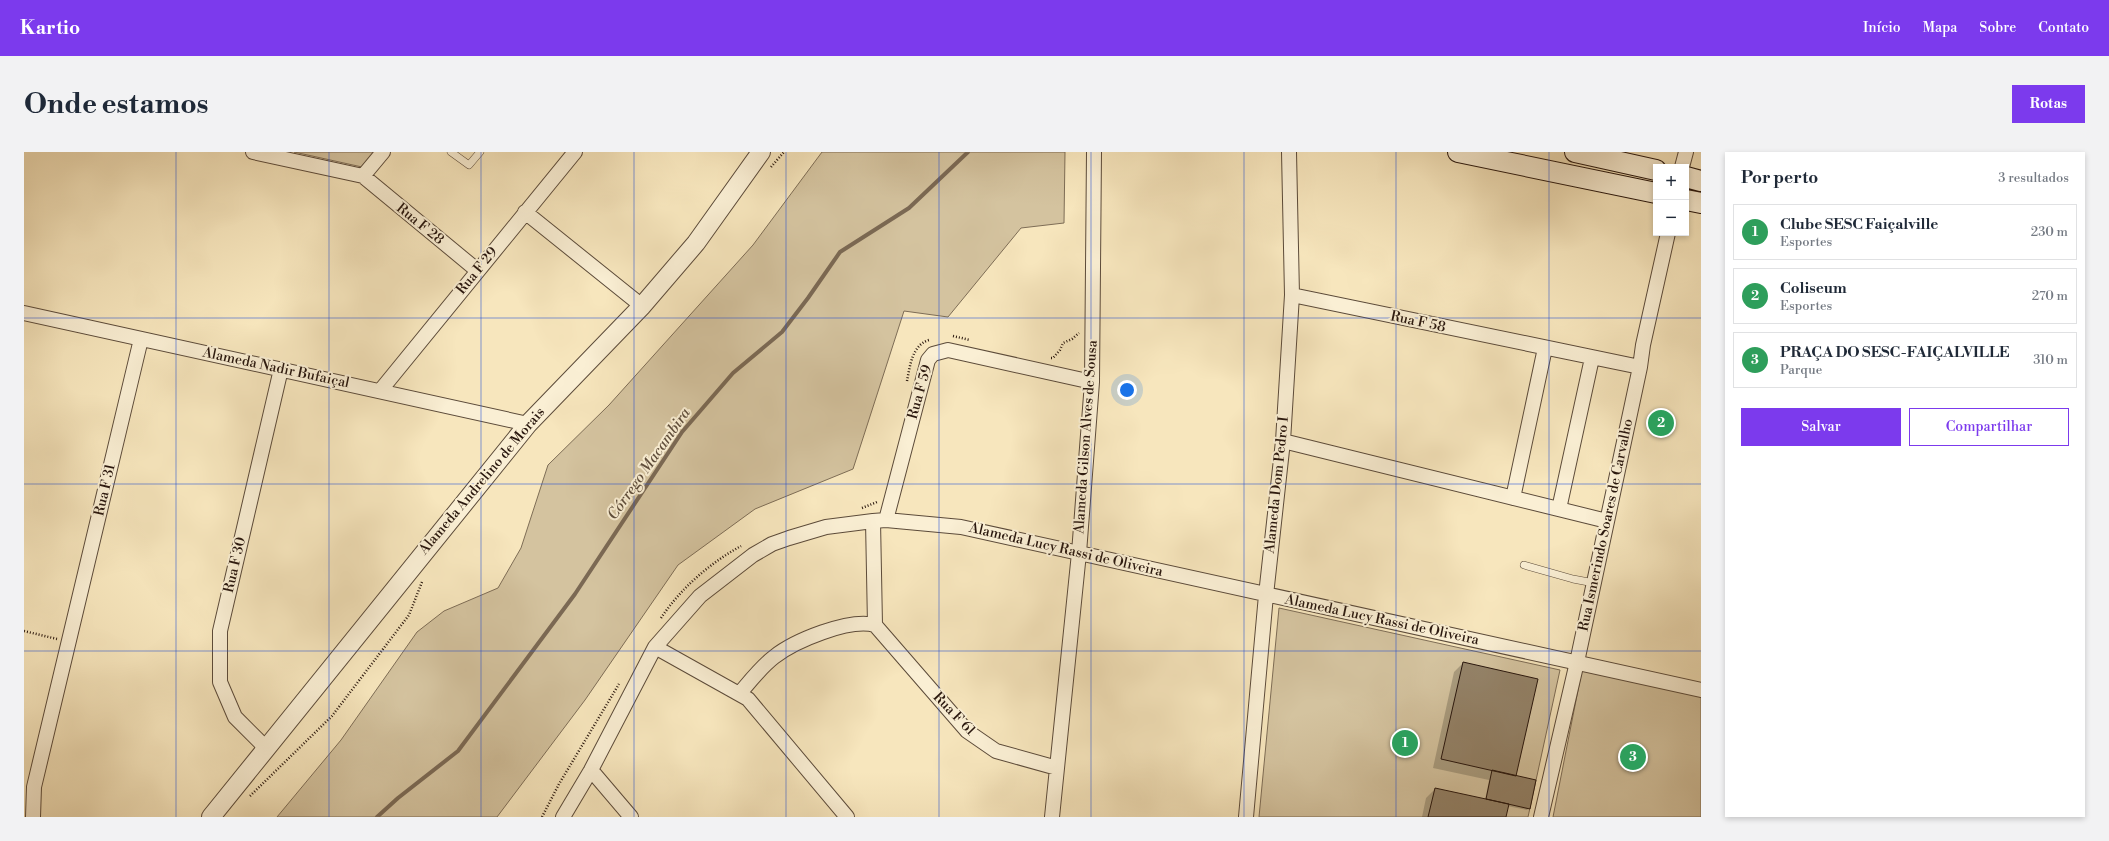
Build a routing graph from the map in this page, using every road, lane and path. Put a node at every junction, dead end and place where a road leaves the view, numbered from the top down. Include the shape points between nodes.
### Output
1 (253, 152) edge
2 (383, 152) edge
3 (451, 152) edge
4 (480, 152) edge
5 (575, 152) edge
6 (761, 152) edge
7 (784, 152) edge
8 (1094, 152) edge
9 (1289, 152) edge
10 (1458, 152) edge
11 (1575, 152) edge
12 (1686, 152) edge
13 (1683, 164) edge
14 (770, 168) dead end
15 (1653, 169) edge
16 (363, 176) junction
17 (1689, 178) edge
18 (1701, 180) edge
19 (1653, 192) edge
20 (1689, 201) edge
21 (1701, 203) edge
22 (525, 212) junction
23 (1667, 236) edge
24 (478, 271) junction
25 (1292, 296) junction
26 (642, 306) junction
27 (24, 313) edge
28 (1079, 326) dead end
29 (947, 336) dead end
30 (936, 338) dead end
31 (141, 339) junction
32 (977, 342) dead end
33 (1545, 348) junction
34 (1047, 357) dead end
35 (1592, 358) junction
36 (1640, 367) junction
37 (281, 369) junction
38 (1092, 382) junction
39 (907, 383) dead end
40 (380, 391) junction
41 (528, 424) junction
42 (1283, 441) junction
43 (879, 498) dead end
44 (1513, 498) junction
45 (856, 509) dead end
46 (1559, 509) junction
47 (879, 520) junction
48 (1607, 521) junction
49 (743, 545) dead end
50 (1079, 553) junction
51 (1524, 565) dead end
52 (422, 581) dead end
53 (1594, 583) junction
54 (1266, 595) junction
55 (659, 621) dead end
56 (875, 625) junction
57 (24, 631) edge
58 (69, 641) junction
59 (655, 647) junction
60 (1577, 662) junction
61 (621, 680) dead end
62 (1701, 690) edge
63 (740, 694) junction
64 (267, 748) junction
65 (1057, 768) junction
66 (591, 770) junction
67 (249, 797) dead end
68 (33, 817) edge
69 (210, 817) edge
70 (542, 817) edge
71 (563, 817) edge
72 (631, 817) edge
73 (847, 817) edge
74 (1052, 817) edge
75 (1246, 817) edge
76 (1541, 817) edge

1 - 16 street, Rua F 28
2 - 16 street
3 - 4 lane via 468,165
5 - 22 street, Rua F 29
6 - 26 street, Alameda Andrelino de Morais via 696,243
7 - 14 path
8 - 38 street, Alameda Gilson Alves de Sousa
9 - 25 street, Alameda Dom Pedro I
10 - 19 main road
11 - 15 main road
12 - 13 street
16 - 24 street, Rua F 28
17 - 18 main road
20 - 21 main road
22 - 24 street, Rua F 29
22 - 26 street
23 - 36 street, Rua Ismerindo Soares de Carvalho
24 - 40 street, Rua F 29
25 - 33 street, Rua F 58
25 - 42 street, Alameda Dom Pedro I
26 - 41 street, Alameda Andrelino de Morais
27 - 31 street, Alameda Nadir Bufaiçal
28 - 34 path via 1079,334 1063,343 1053,358
29 - 32 path via 958,336
30 - 39 path via 919,345
31 - 37 street, Alameda Nadir Bufaiçal
31 - 58 street, Rua F 31
33 - 35 street, Rua F 58
33 - 44 street
35 - 36 street, Rua F 58
35 - 46 street
36 - 48 street, Rua Ismerindo Soares de Carvalho
37 - 40 street, Alameda Nadir Bufaiçal
37 - 64 street, Rua F 30 via 220,631 220,682 235,717
38 - 47 street, Rua F 59 via 948,350 933,354 928,360
38 - 50 street, Alameda Gilson Alves de Sousa
40 - 41 street, Alameda Nadir Bufaiçal
41 - 64 street, Alameda Andrelino de Morais
42 - 44 street
42 - 54 street, Alameda Dom Pedro I
43 - 45 path via 877,503
44 - 46 street
46 - 48 street
47 - 50 street, Alameda Lucy Rassi de Oliveira via 961,526
47 - 56 street
47 - 59 street, Alameda Lucy Rassi de Oliveira via 826,527 772,544 753,555 700,596
48 - 53 street, Rua Ismerindo Soares de Carvalho
49 - 55 path via 699,575 672,601
50 - 54 street, Alameda Lucy Rassi de Oliveira
50 - 65 street, Alameda Gilson Alves de Sousa
51 - 53 lane
52 - 67 path via 409,615 332,716
53 - 60 street, Rua Ismerindo Soares de Carvalho
54 - 60 street, Alameda Lucy Rassi de Oliveira
54 - 75 street, Alameda Dom Pedro I
56 - 63 street via 859,623 828,630 775,656
56 - 65 street, Rua F 61 via 967,732 996,751
57 - 58 path
58 - 68 street, Rua F 31 via 34,787
59 - 63 street
59 - 66 street, Alameda Lucy Rassi de Oliveira
60 - 62 street, Alameda Lucy Rassi de Oliveira
60 - 76 street, Rua Ismerindo Soares de Carvalho
61 - 70 path
63 - 73 street via 748,699
64 - 69 street, Alameda Andrelino de Morais
65 - 74 street, Alameda Gilson Alves de Sousa
66 - 71 street, Alameda Lucy Rassi de Oliveira
66 - 72 street

